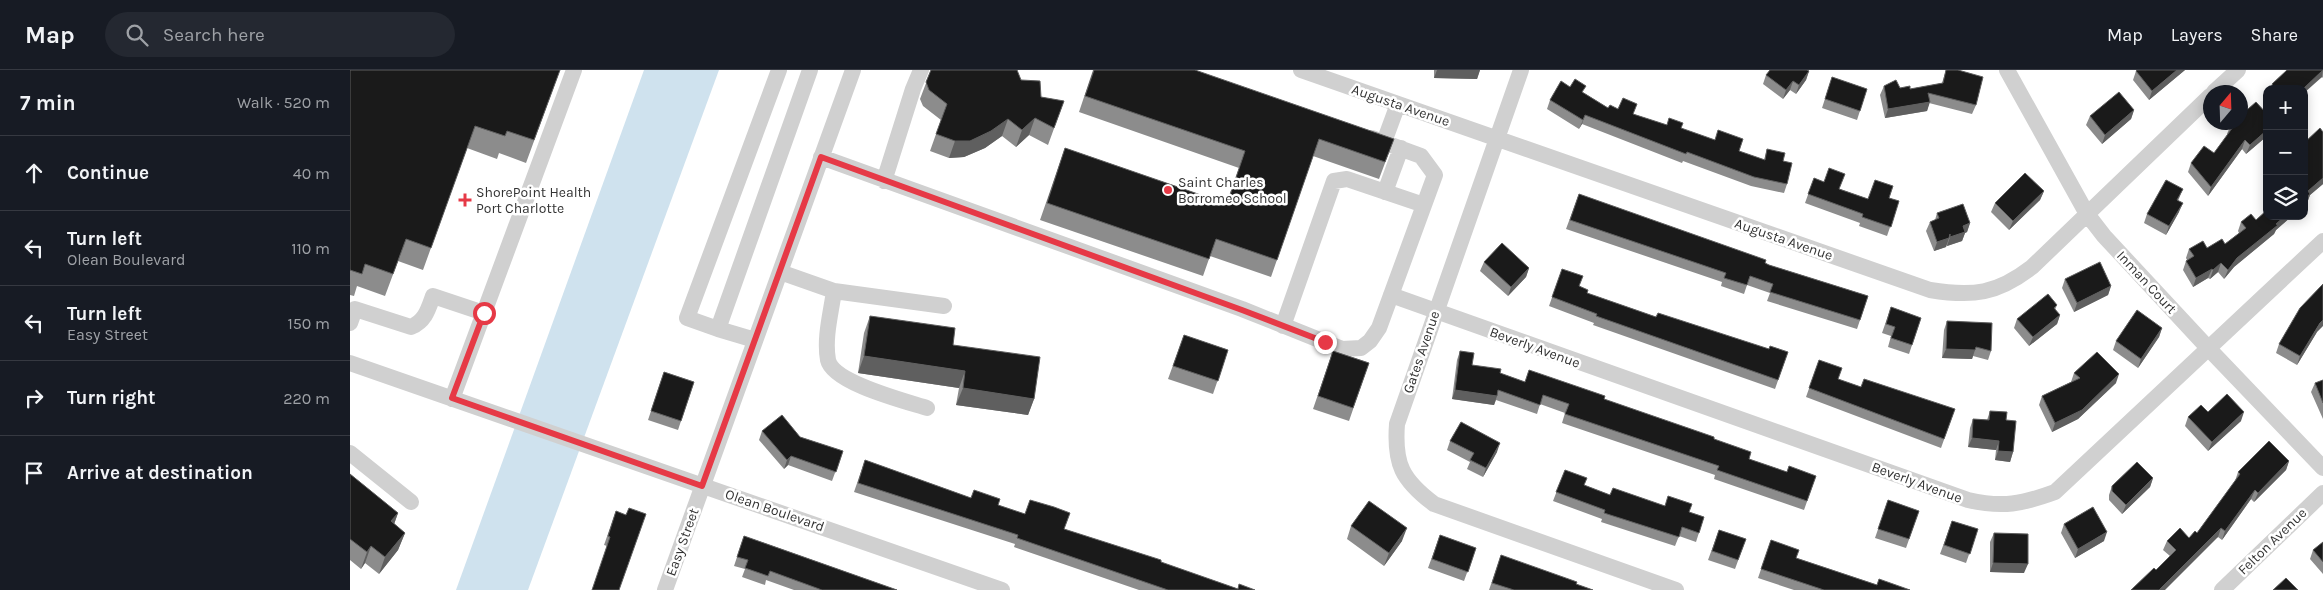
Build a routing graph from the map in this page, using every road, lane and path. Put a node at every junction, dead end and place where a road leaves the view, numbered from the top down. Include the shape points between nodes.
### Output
1 (574, 70) edge
2 (779, 70) edge
3 (810, 70) edge
4 (852, 70) edge
5 (921, 70) edge
6 (1301, 70) edge
7 (1521, 70) edge
8 (2007, 70) edge
9 (2238, 70) edge
10 (2222, 85) edge
11 (2203, 103) edge
12 (1398, 104) junction
13 (1356, 132) edge
14 (1496, 139) junction
15 (1384, 142) junction
16 (1401, 148) junction
17 (821, 157) junction
18 (884, 181) junction
19 (1384, 192) junction
20 (1424, 205) junction
21 (2087, 214) junction
22 (2323, 241) edge
23 (780, 272) junction
24 (834, 291) junction
25 (1391, 294) junction
26 (944, 306) dead end
27 (1435, 311) junction
28 (484, 313) junction
29 (350, 322) edge
30 (1283, 326) junction
31 (718, 328) junction
32 (755, 340) junction
33 (2209, 349) junction
34 (350, 363) edge
35 (452, 398) junction
36 (927, 408) dead end
37 (350, 453) edge
38 (2323, 468) edge
39 (702, 486) junction
40 (2323, 493) edge
41 (410, 502) dead end
42 (665, 590) edge
43 (1002, 590) edge
44 (1676, 590) edge
45 (2222, 590) edge

1 - 28 street
2 - 31 street via 687,318
3 - 31 street
4 - 17 street, Easy Street
5 - 18 street
6 - 12 street, Augusta Avenue
7 - 14 street, Gates Avenue
8 - 21 street, Inman Court
9 - 10 street
11 - 21 street, Augusta Avenue
12 - 14 street, Augusta Avenue
12 - 15 street
13 - 15 street
14 - 21 street, Augusta Avenue via 1930,290 1948,293 1985,293 2016,279
14 - 27 street, Gates Avenue
15 - 16 street
16 - 19 street
16 - 20 street via 1422,156 1435,175
17 - 18 street
17 - 23 street, Easy Street
18 - 30 street
19 - 20 street
19 - 30 street via 1347,179 1334,181
20 - 25 street
21 - 33 street, Inman Court
22 - 33 street, Beverly Avenue
23 - 24 street
23 - 32 street, Easy Street
24 - 26 street
24 - 36 street via 827,342 828,362 837,375
25 - 27 street, Beverly Avenue
25 - 30 street via 1379,328 1361,348 1342,349
27 - 33 street, Beverly Avenue via 1988,505 2023,504 2055,492
27 - 44 street, Gates Avenue via 1396,424 1395,447 1400,468 1414,489 1434,504
28 - 29 street via 433,296 426,317 411,328 355,309
28 - 35 street
31 - 32 street
32 - 39 street, Easy Street
33 - 38 street, Inman Court
34 - 35 street, Olean Boulevard
35 - 39 street, Olean Boulevard
37 - 41 street
39 - 42 street, Easy Street
39 - 43 street, Olean Boulevard
40 - 45 street, Felton Avenue

